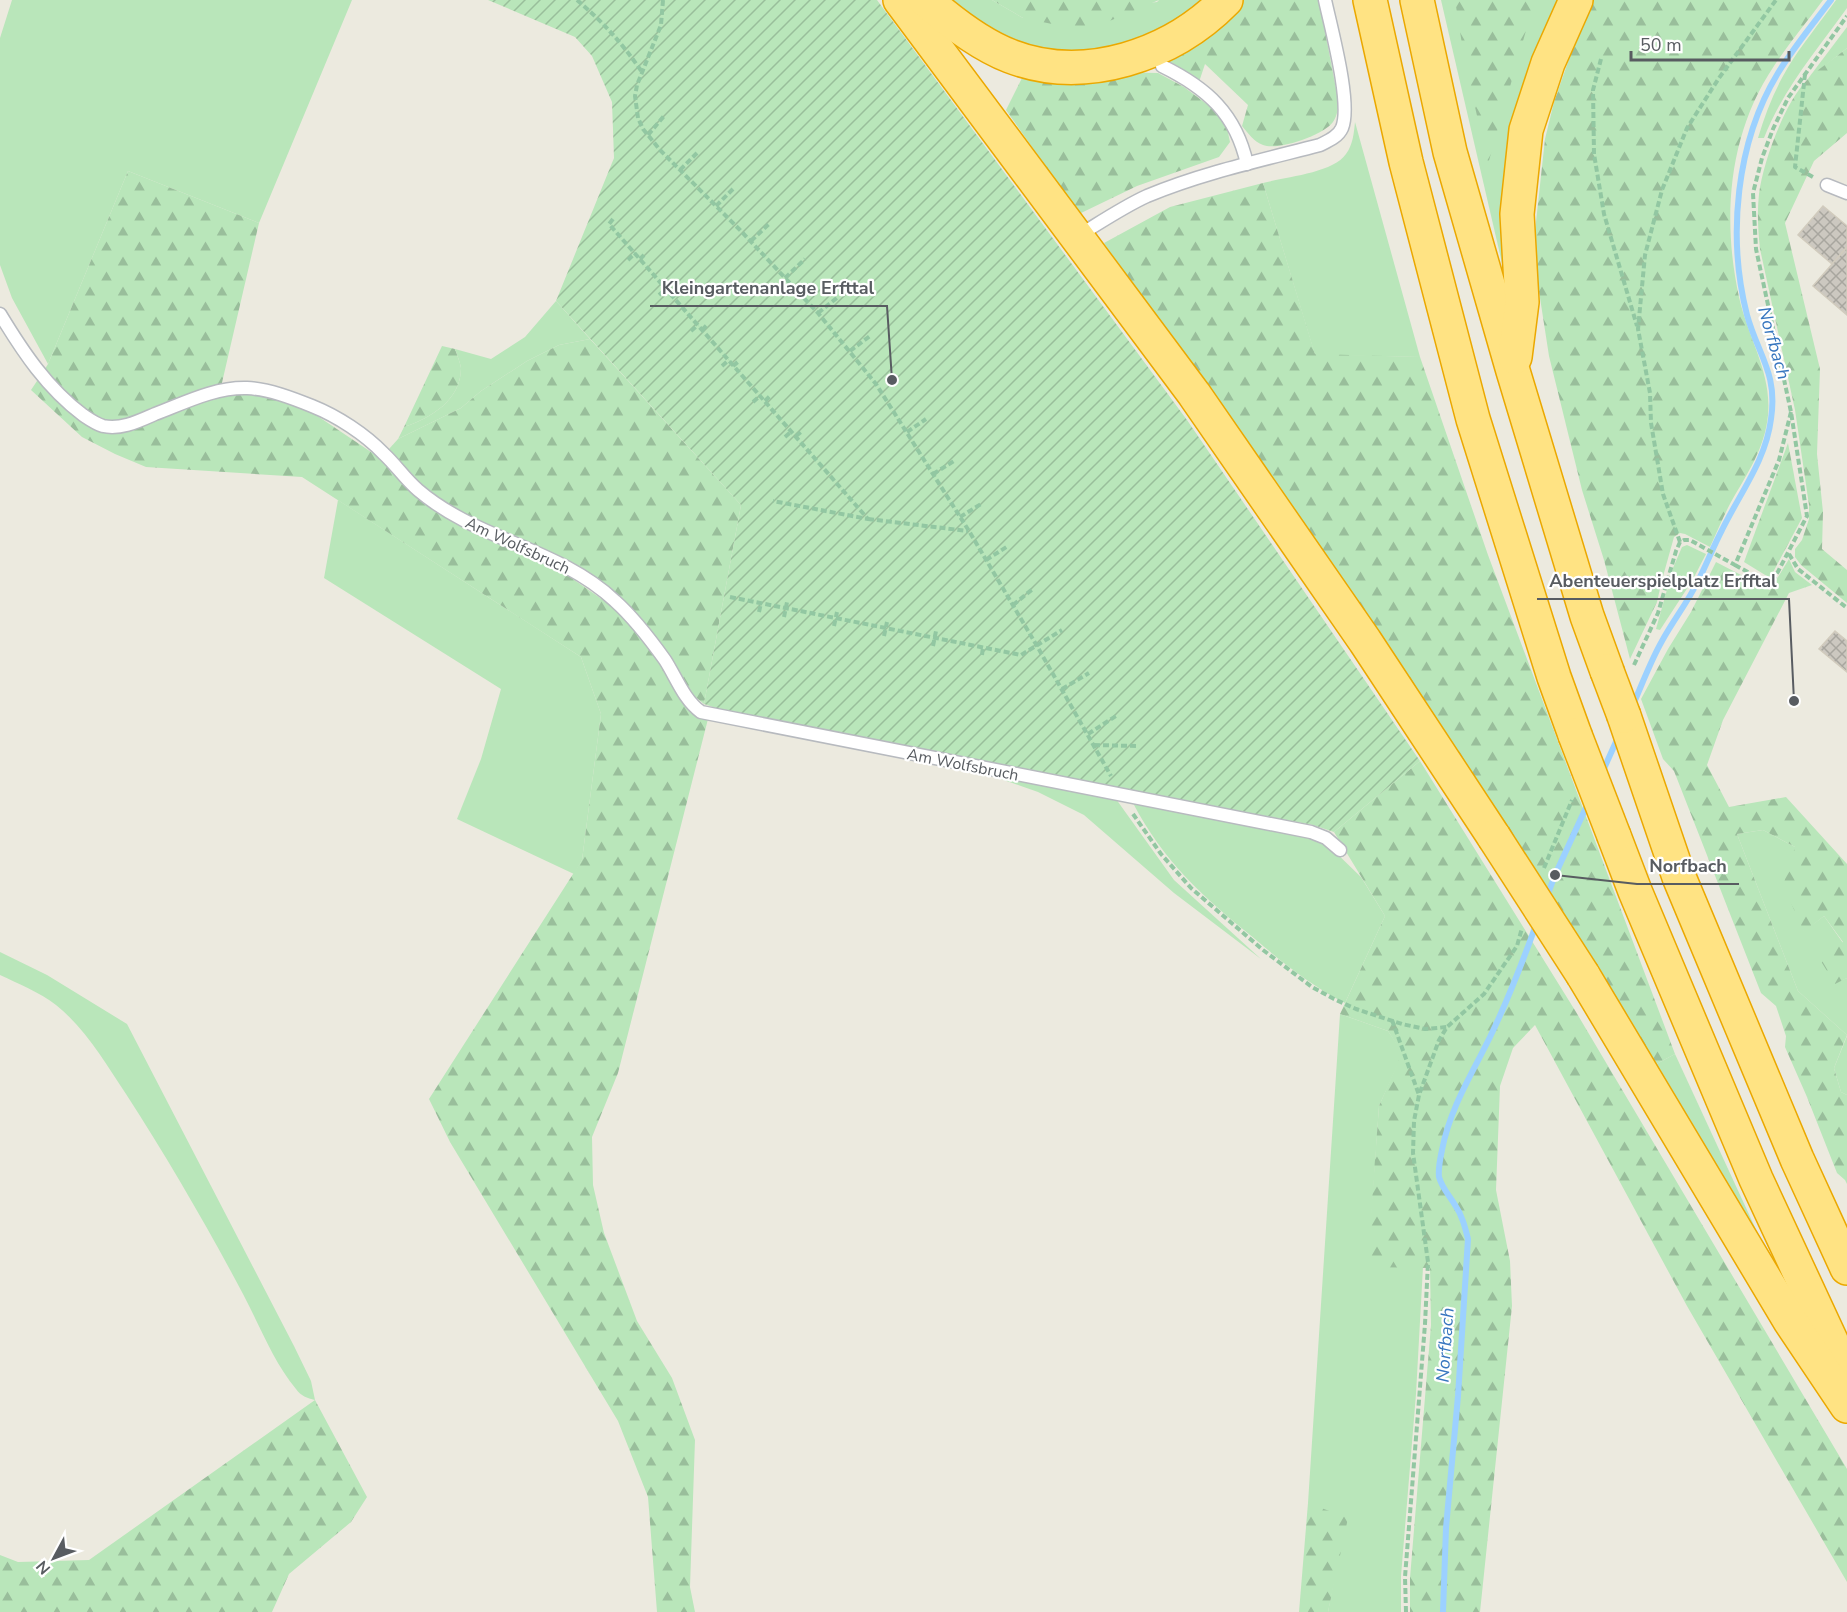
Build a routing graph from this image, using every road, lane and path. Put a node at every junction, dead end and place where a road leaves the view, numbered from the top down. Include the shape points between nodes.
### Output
1 (663, 0) edge
2 (900, 0) edge
3 (926, 0) edge
4 (1226, 0) edge
5 (1325, 0) edge
6 (1370, 0) edge
7 (1417, 0) edge
8 (1576, 0) edge
9 (1776, 0) edge
10 (581, 1) edge
11 (1847, 16) edge
12 (1601, 59) dead end
13 (1162, 66) dead end
14 (642, 72) junction
15 (1805, 73) junction
16 (664, 116) dead end
17 (648, 135) junction
18 (699, 151) dead end
19 (1247, 164) junction
20 (680, 170) junction
21 (1801, 171) dead end
22 (1827, 185) dead end
23 (735, 187) dead end
24 (1847, 193) edge
25 (716, 206) junction
26 (613, 219) dead end
27 (770, 222) dead end
28 (1076, 237) junction
29 (751, 241) junction
30 (635, 253) junction
31 (644, 255) dead end
32 (640, 259) junction
33 (805, 259) dead end
34 (627, 260) dead end
35 (785, 278) junction
36 (666, 289) junction
37 (676, 289) dead end
38 (671, 294) junction
39 (659, 295) dead end
40 (838, 297) dead end
41 (818, 313) junction
42 (0, 314) edge
43 (698, 325) junction
44 (707, 326) dead end
45 (1638, 329) junction
46 (702, 330) junction
47 (691, 331) dead end
48 (870, 336) dead end
49 (850, 351) junction
50 (729, 360) junction
51 (739, 361) dead end
52 (722, 366) dead end
53 (733, 366) junction
54 (1513, 371) junction
55 (760, 396) junction
56 (770, 396) dead end
57 (765, 401) junction
58 (753, 402) dead end
59 (1791, 412) junction
60 (926, 419) dead end
61 (792, 431) junction
62 (801, 432) dead end
63 (907, 432) junction
64 (796, 436) junction
65 (785, 437) dead end
66 (954, 461) dead end
67 (933, 474) junction
68 (773, 501) dead end
69 (981, 504) dead end
70 (960, 517) junction
71 (868, 519) junction
72 (969, 531) junction
73 (1680, 542) junction
74 (1008, 546) dead end
75 (1789, 554) junction
76 (986, 560) junction
77 (1735, 565) junction
78 (1034, 588) dead end
79 (738, 593) dead end
80 (730, 597) dead end
81 (737, 599) junction
82 (787, 602) dead end
83 (760, 603) junction
84 (1013, 605) junction
85 (786, 609) junction
86 (1847, 609) edge
87 (759, 612) dead end
88 (837, 612) dead end
89 (784, 617) dead end
90 (836, 618) junction
91 (887, 622) dead end
92 (834, 626) dead end
93 (885, 628) junction
94 (1062, 630) dead end
95 (936, 631) dead end
96 (884, 636) dead end
97 (935, 638) junction
98 (933, 646) dead end
99 (1037, 646) junction
100 (984, 647) junction
101 (982, 655) dead end
102 (1620, 668) junction
103 (1089, 673) dead end
104 (1062, 689) junction
105 (1116, 716) dead end
106 (1088, 734) junction
107 (1094, 746) junction
108 (1136, 746) dead end
109 (1575, 794) dead end
110 (1121, 795) junction
111 (1340, 850) dead end
112 (1541, 875) dead end
113 (1524, 919) dead end
114 (1392, 1020) junction
115 (1447, 1027) junction
116 (1419, 1095) junction
117 (1847, 1268) edge
118 (1847, 1375) edge
119 (1847, 1406) edge
120 (1406, 1612) edge

1 - 14 path via 661,25
2 - 28 highway
3 - 4 highway via 986,45 1039,64 1067,67 1120,61 1155,49 1180,37
5 - 19 lane via 1344,93 1341,130 1320,145
6 - 118 highway, bridge via 1406,162 1473,419 1551,666 1635,891 1756,1179
7 - 54 highway via 1450,152
8 - 54 highway via 1548,63 1526,130 1517,214 1522,302
9 - 45 path via 1687,128 1662,190 1645,255
10 - 14 path via 608,27
11 - 15 path
12 - 45 path via 1593,90 1594,154 1604,214
13 - 19 lane via 1208,95 1229,118
14 - 17 path via 635,107
15 - 21 path via 1795,167
15 - 59 path via 1773,129 1753,193 1756,249
16 - 17 path
17 - 20 path
18 - 20 path
19 - 28 lane via 1145,197
20 - 25 path
22 - 24 lane
23 - 25 path
25 - 29 path
26 - 30 path via 609,224
27 - 29 path
28 - 119 highway, bridge via 1194,394 1365,640 1583,975 1790,1321
29 - 35 path
30 - 32 path
30 - 34 path
31 - 32 path
32 - 36 path
33 - 35 path
35 - 41 path
36 - 38 path
36 - 39 path
37 - 38 path
38 - 43 path
40 - 41 path
41 - 49 path
42 - 110 lane, Am Wolfsbruch via 45,379 75,408 103,426 120,426 202,396 246,388 282,396 329,415 383,452 432,501 476,526 559,562 608,595 645,634 701,712
43 - 46 path
43 - 47 path
44 - 46 path
45 - 73 path via 1663,494
46 - 50 path
48 - 49 path
49 - 63 path
50 - 52 path
50 - 53 path
51 - 53 path
53 - 55 path
54 - 102 highway via 1587,616
55 - 57 path
55 - 58 path
56 - 57 path
57 - 61 path
59 - 75 path via 1807,516
59 - 77 path via 1779,460
60 - 63 path
61 - 64 path
61 - 65 path
62 - 64 path
63 - 67 path
64 - 71 path
66 - 67 path
67 - 70 path
68 - 71 path
69 - 70 path
70 - 72 path
71 - 72 path
72 - 76 path
73 - 77 path via 1690,540
73 - 102 path via 1658,613
74 - 76 path
75 - 77 path via 1771,585
75 - 86 path via 1798,569
76 - 84 path
78 - 84 path
79 - 81 path
80 - 81 path
81 - 83 path
82 - 85 path
83 - 85 path
83 - 87 path
84 - 99 path
85 - 89 path
85 - 90 path
88 - 90 path
90 - 92 path
90 - 93 path
91 - 93 path
93 - 96 path
93 - 97 path
94 - 99 path
95 - 97 path
97 - 98 path
97 - 100 path
99 - 100 path via 1022,655
99 - 104 path
100 - 101 path
102 - 117 highway, bridge via 1643,774 1679,877
103 - 104 path
104 - 106 path
105 - 106 path
106 - 107 path
107 - 108 path
107 - 110 path
109 - 112 path
110 - 111 lane, Am Wolfsbruch via 1311,832
110 - 114 path via 1173,869 1263,950 1334,999
113 - 115 path via 1516,946 1484,994
114 - 115 path via 1425,1029
114 - 116 path
115 - 116 path via 1433,1052
116 - 120 path via 1413,1153 1428,1262 1405,1577

